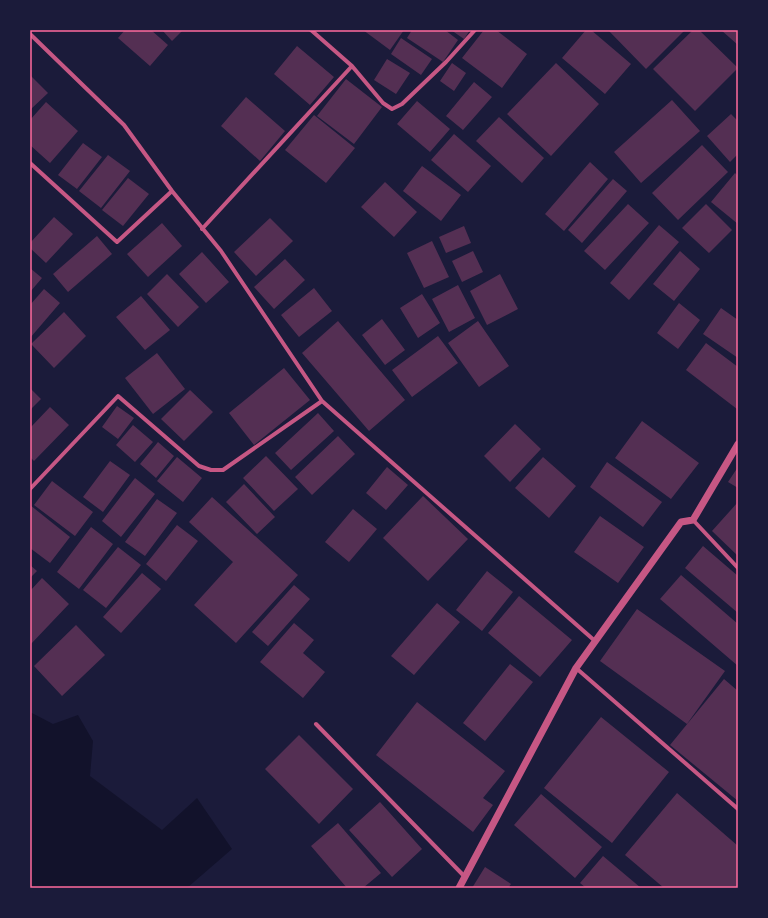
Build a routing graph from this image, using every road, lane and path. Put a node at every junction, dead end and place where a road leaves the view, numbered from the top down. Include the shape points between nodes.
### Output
1 (311, 30) edge
2 (476, 30) edge
3 (30, 34) edge
4 (352, 66) junction
5 (30, 163) edge
6 (172, 191) junction
7 (202, 229) junction
8 (322, 401) junction
9 (738, 444) edge
10 (30, 489) edge
11 (693, 520) junction
12 (738, 568) edge
13 (595, 641) junction
14 (576, 668) junction
15 (316, 724) dead end
16 (738, 808) edge
17 (465, 876) junction
18 (459, 888) edge

1 - 4 street
2 - 4 street via 402,104 392,109 383,103
3 - 6 street via 124,125
4 - 7 street
5 - 6 street via 117,242
6 - 7 street
7 - 8 street via 220,251
8 - 10 street via 223,470 211,470 199,466 118,396
8 - 13 street
9 - 11 street
11 - 12 street
11 - 13 street via 681,522
13 - 14 street
14 - 16 street
14 - 17 street
15 - 17 street
17 - 18 street

